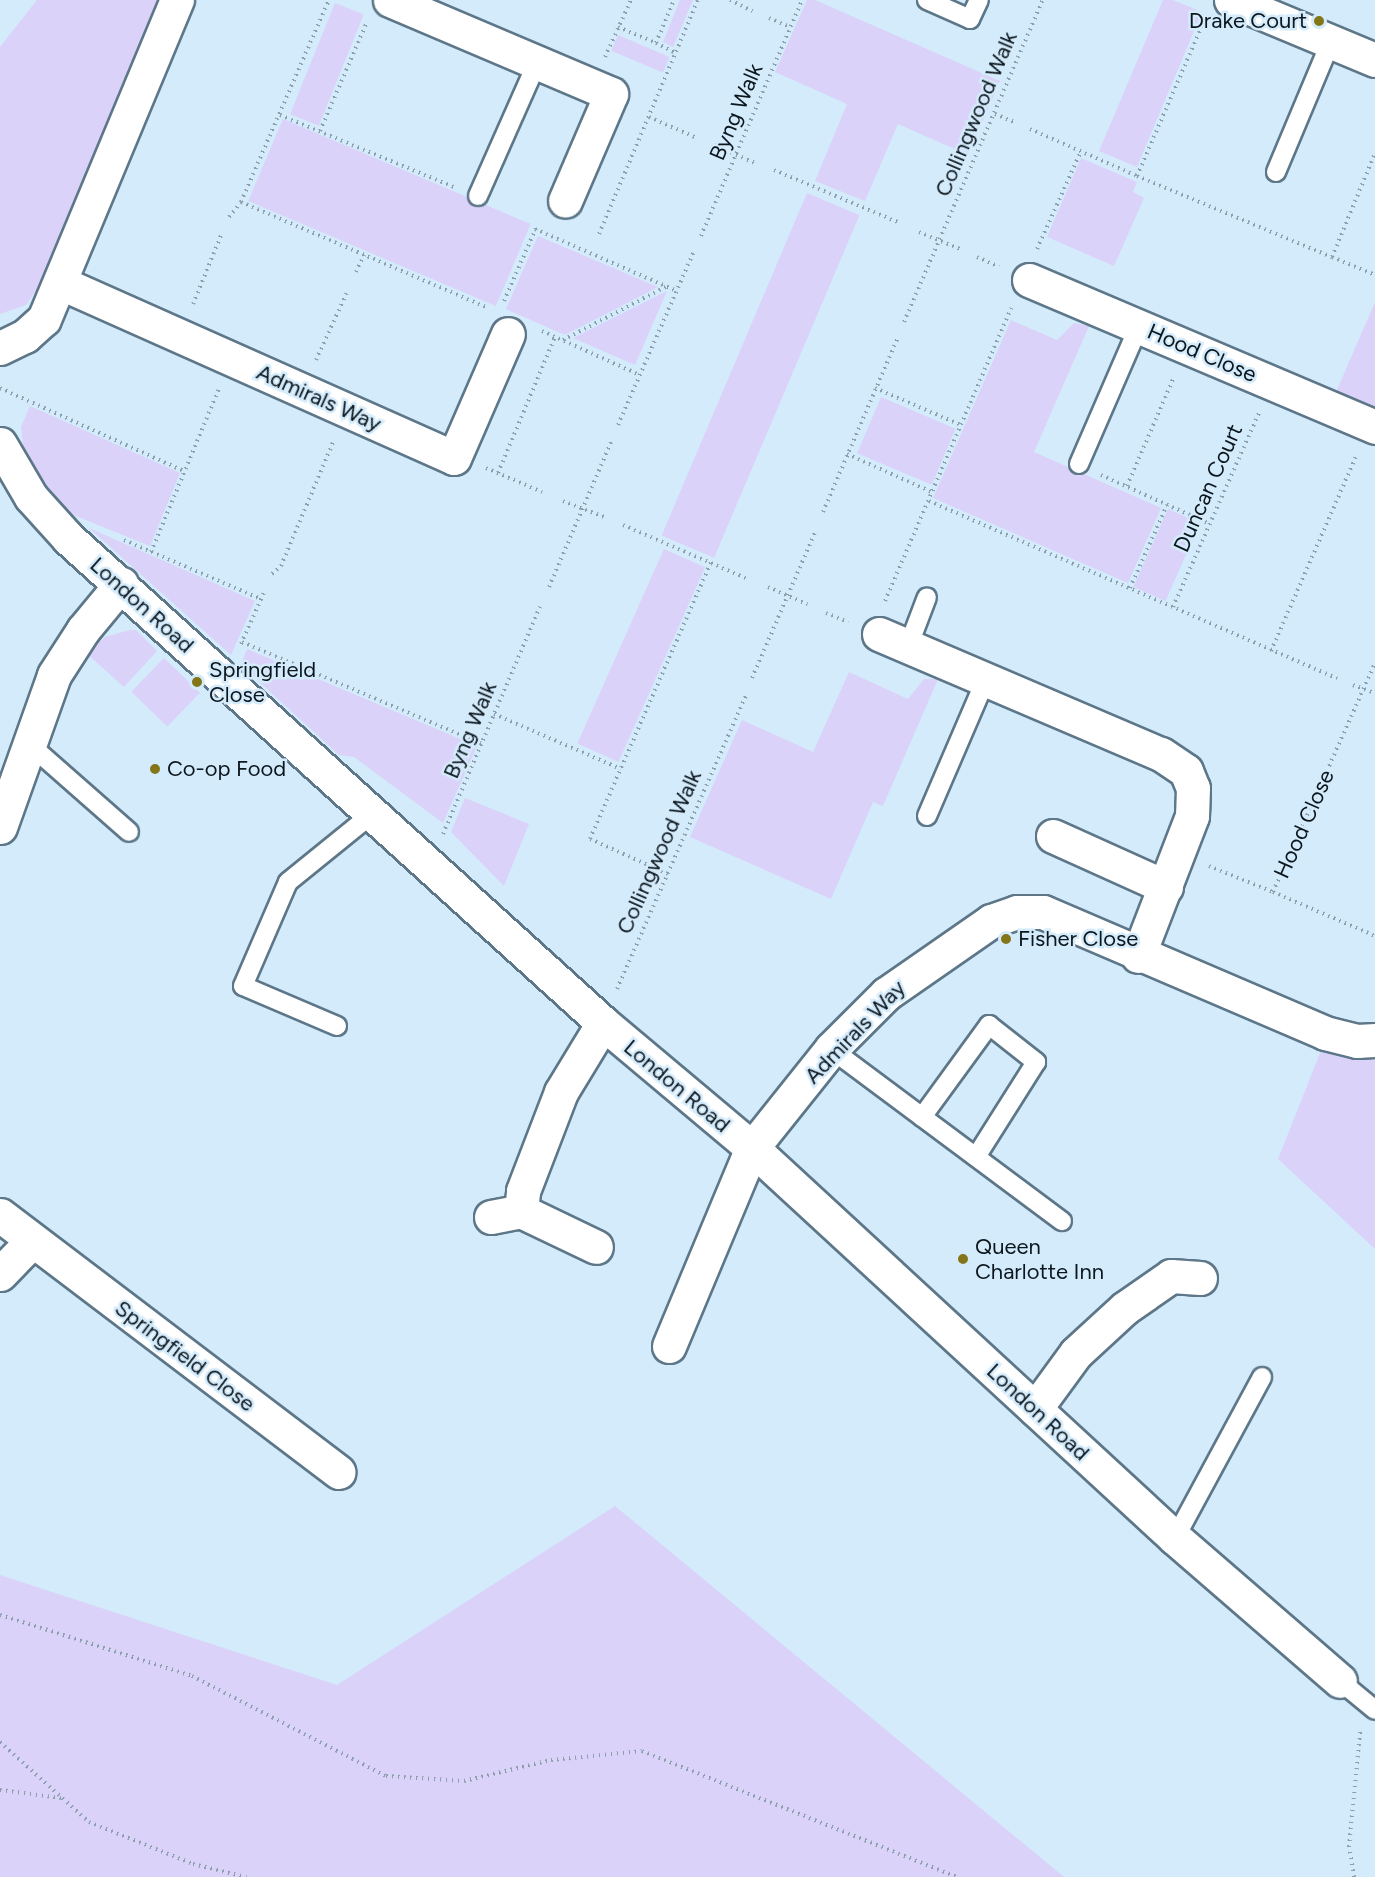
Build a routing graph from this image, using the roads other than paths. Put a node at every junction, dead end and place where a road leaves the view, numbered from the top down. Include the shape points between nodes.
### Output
1 (177, 0) edge
2 (390, 0) edge
3 (927, 0) edge
4 (979, 0) edge
5 (1220, 5) edge
6 (1331, 41) junction
7 (1375, 60) edge
8 (537, 63) junction
9 (1276, 172) dead end
10 (478, 196) road end
11 (565, 201) road end
12 (1026, 278) road end
13 (61, 283) junction
14 (1139, 326) junction
15 (521, 331) road end
16 (0, 348) edge
17 (1367, 438) edge
18 (0, 444) edge
19 (1079, 464) road end
20 (121, 584) junction
21 (927, 597) dead end
22 (881, 629) joint
23 (986, 680) junction
24 (29, 744) junction
25 (372, 814) junction
26 (927, 816) dead end
27 (0, 827) edge
28 (129, 832) dead end
29 (1053, 836) dead end
30 (1166, 887) junction
31 (1138, 956) junction
32 (603, 1023) junction
33 (337, 1026) dead end
34 (1375, 1040) edge
35 (831, 1049) junction
36 (922, 1117) junction
37 (752, 1148) junction
38 (976, 1157) junction
39 (0, 1215) edge
40 (1062, 1221) dead end
41 (32, 1241) junction
42 (596, 1247) dead end
43 (0, 1274) edge
44 (1200, 1278) dead end
45 (669, 1346) dead end
46 (1262, 1377) dead end
47 (1035, 1409) junction
48 (338, 1472) dead end
49 (1175, 1538) junction
50 (1340, 1681) joint
51 (1375, 1710) edge

1 - 13 street
2 - 8 street
3 - 4 lane via 970,19
5 - 6 street
6 - 7 street
6 - 9 lane
8 - 10 lane
8 - 11 street via 610,94
12 - 14 street, Hood Close
13 - 15 street, Admirals Way via 454,458
13 - 16 street via 44,319 25,336
14 - 17 street, Hood Close via 1273,382
14 - 19 lane
18 - 20 street, London Road via 45,514
20 - 24 street via 59,667 40,706
20 - 25 street, London Road
21 - 22 lane
22 - 23 street
23 - 26 lane
23 - 30 street via 1177,762 1193,788 1194,802
24 - 27 street
24 - 28 lane
25 - 32 street, London Road
25 - 33 lane via 288,882 243,986
29 - 30 street
30 - 31 street
31 - 34 street, Admirals Way via 1326,1033 1357,1041
31 - 35 street, Admirals Way via 1043,912 1017,912 991,921 921,966 886,994
32 - 37 street, London Road
32 - 42 street via 561,1092 523,1191 506,1214
35 - 36 lane
35 - 37 street, Admirals Way
36 - 38 lane
36 - 38 lane via 989,1025 1036,1062
37 - 45 street, Admirals Way
37 - 47 street, London Road
38 - 40 lane
39 - 41 street, Springfield Close
41 - 43 street
41 - 48 street, Springfield Close
44 - 47 street via 1171,1276 1125,1308 1076,1353
46 - 49 lane
47 - 49 street, London Road
49 - 50 street, London Road
50 - 51 lane, London Road

